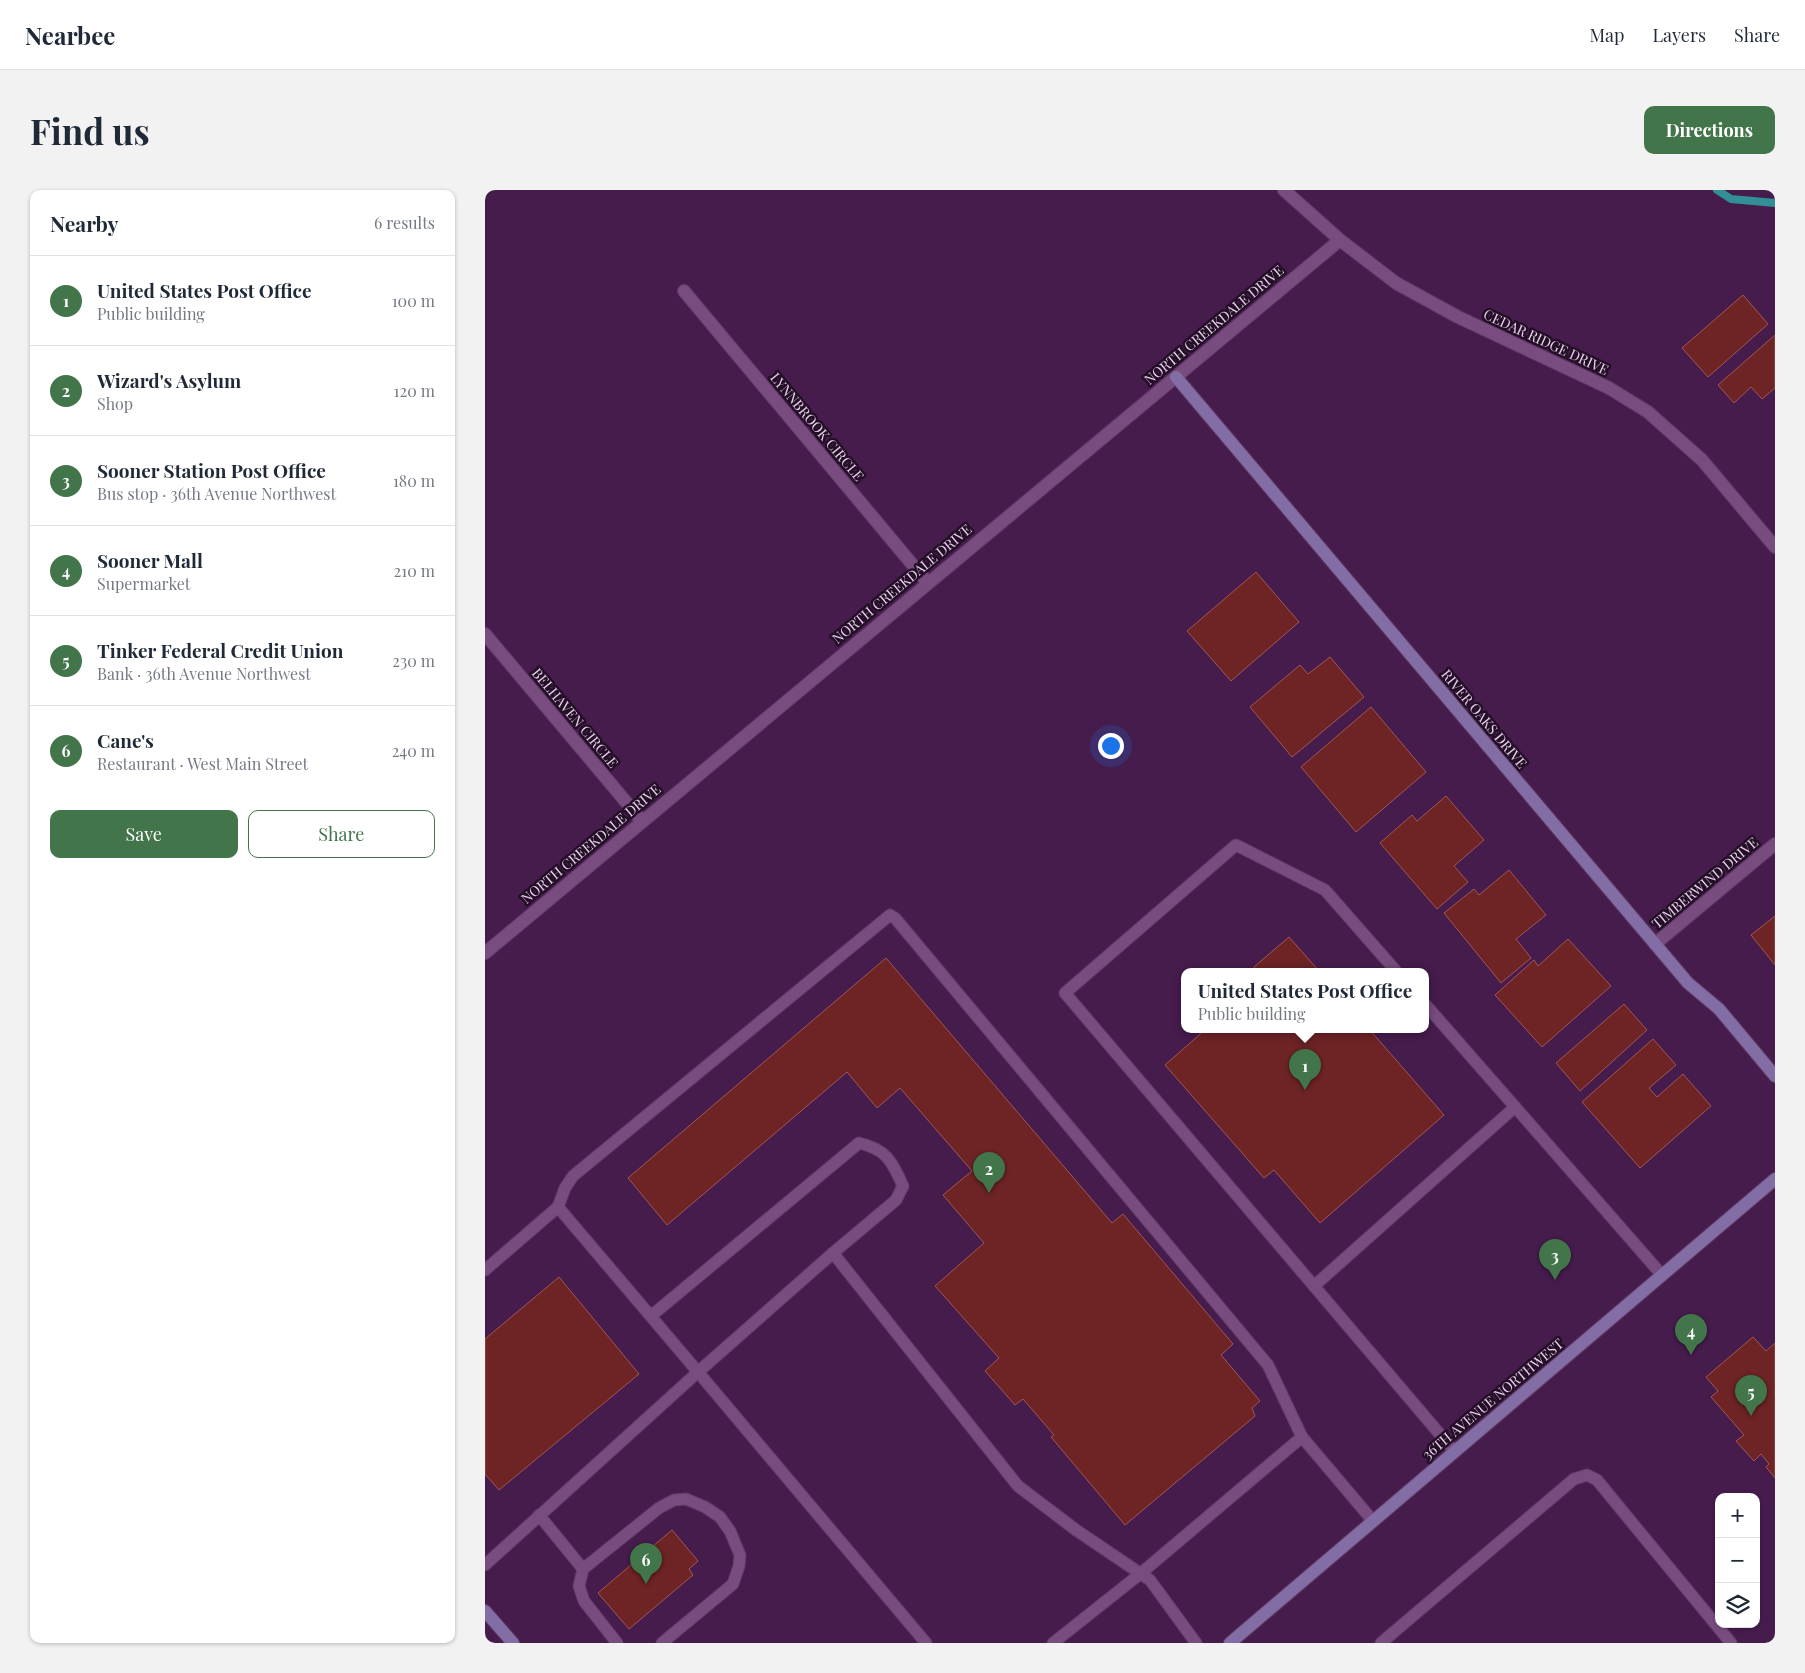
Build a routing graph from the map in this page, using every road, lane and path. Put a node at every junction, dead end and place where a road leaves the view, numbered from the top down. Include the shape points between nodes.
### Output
1 (1283, 190) edge
2 (1340, 240) junction
3 (684, 291) dead end
4 (1176, 377) junction
5 (1775, 547) edge
6 (927, 582) junction
7 (485, 634) edge
8 (642, 821) junction
9 (1775, 844) edge
10 (1655, 944) junction
11 (485, 953) edge
12 (1393, 968) edge
13 (1429, 1009) edge
14 (1775, 1076) edge
15 (1515, 1107) junction
16 (1775, 1179) edge
17 (558, 1207) junction
18 (833, 1253) junction
19 (485, 1270) edge
20 (1662, 1275) junction
21 (1314, 1286) junction
22 (651, 1316) junction
23 (698, 1372) junction
24 (1302, 1438) junction
25 (1455, 1452) junction
26 (539, 1515) junction
27 (1373, 1521) junction
28 (485, 1565) edge
29 (583, 1569) junction
30 (1140, 1574) junction
31 (485, 1611) edge
32 (513, 1643) edge
33 (617, 1643) edge
34 (662, 1643) edge
35 (926, 1643) edge
36 (1053, 1643) edge
37 (1196, 1643) edge
38 (1230, 1643) edge
39 (1381, 1643) edge
40 (1731, 1643) edge

1 - 2 street, CEDAR RIDGE DRIVE
2 - 4 street, NORTH CREEKDALE DRIVE
2 - 5 street, CEDAR RIDGE DRIVE via 1396,284 1609,388 1648,412 1702,460
3 - 6 street, LYNNBROOK CIRCLE
4 - 6 street, NORTH CREEKDALE DRIVE
4 - 10 street, RIVER OAKS DRIVE
6 - 8 street, NORTH CREEKDALE DRIVE
7 - 8 street, BELHAVEN CIRCLE
8 - 11 street, NORTH CREEKDALE DRIVE
9 - 10 street, TIMBERWIND DRIVE
10 - 14 street, RIVER OAKS DRIVE via 1688,983 1719,1009
12 - 21 lane via 1325,890 1236,845 1065,993
13 - 15 lane
15 - 20 lane
15 - 21 lane
16 - 20 street, 36TH AVENUE NORTHWEST
17 - 19 lane
17 - 22 lane
17 - 24 lane via 573,1176 891,915 1268,1365
18 - 22 lane via 897,1200 903,1186 893,1164 877,1147 859,1143
18 - 23 lane
18 - 30 lane via 1018,1486
20 - 25 street, 36TH AVENUE NORTHWEST
21 - 25 lane
22 - 23 lane
23 - 26 lane
23 - 35 lane
24 - 27 lane
24 - 30 lane
25 - 27 street, 36TH AVENUE NORTHWEST
26 - 28 lane
26 - 29 lane
27 - 38 street, 36TH AVENUE NORTHWEST
29 - 33 lane via 579,1586 583,1601
29 - 34 lane via 659,1508 674,1500 682,1498 695,1502 720,1517 730,1531 739,1555 735,1580
30 - 36 lane
30 - 37 lane via 1150,1580
31 - 32 street
39 - 40 lane via 1574,1479 1587,1475 1597,1480

